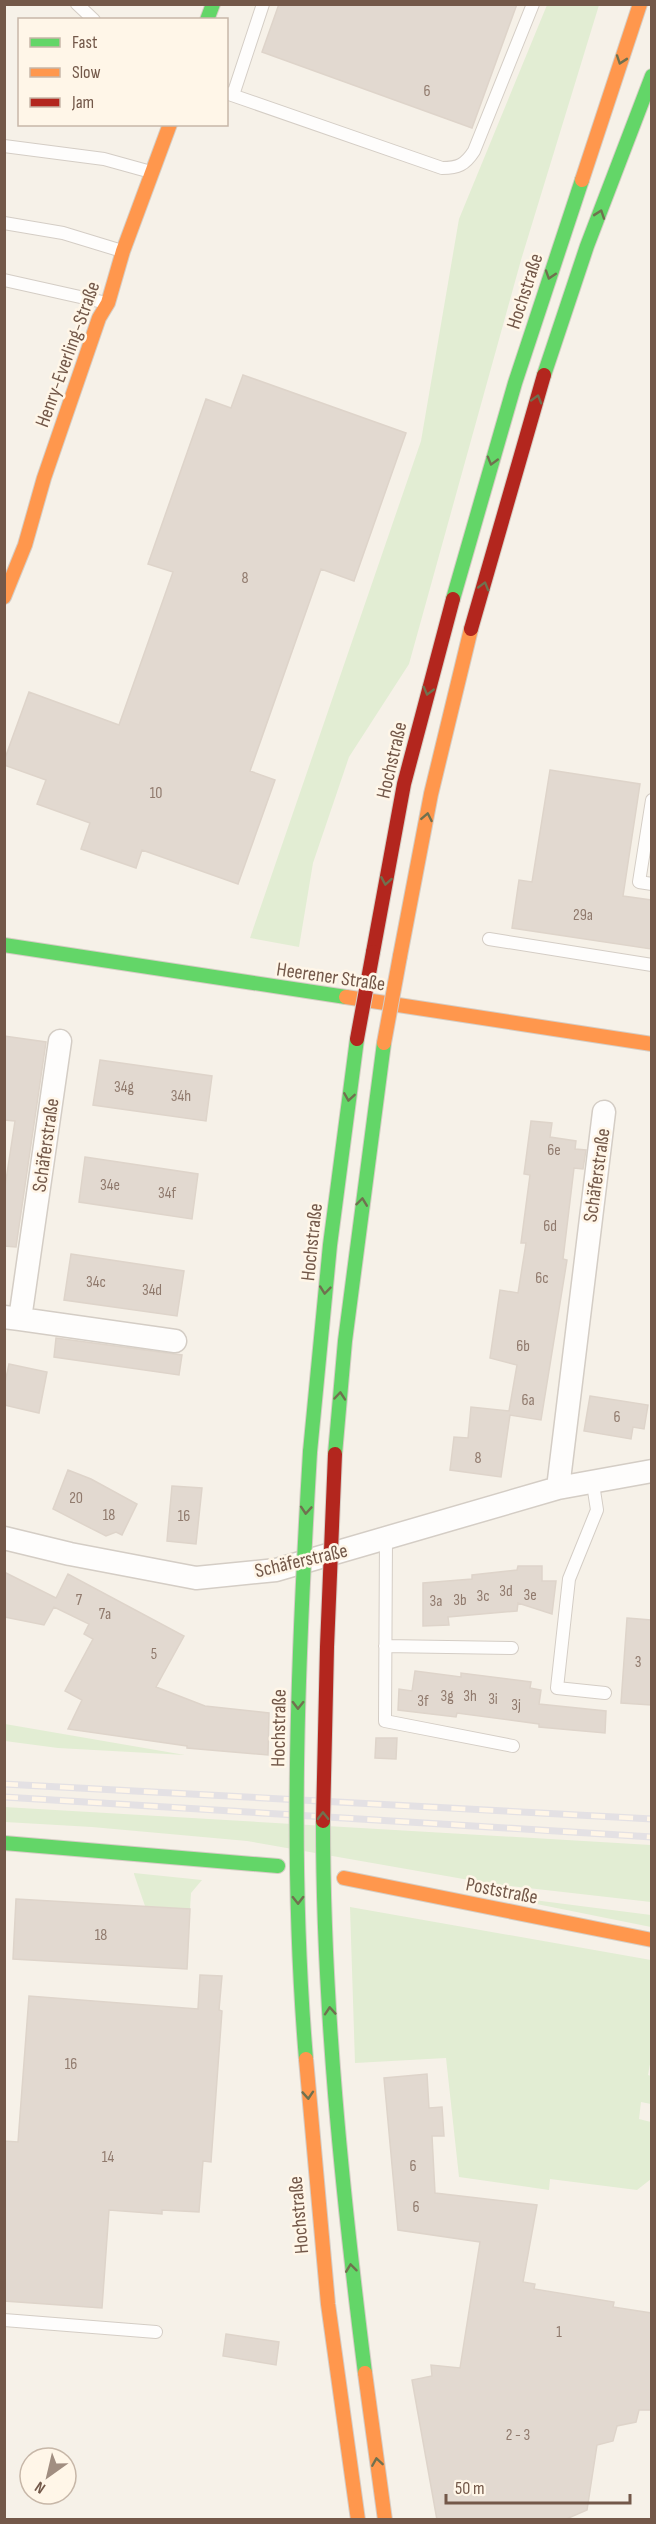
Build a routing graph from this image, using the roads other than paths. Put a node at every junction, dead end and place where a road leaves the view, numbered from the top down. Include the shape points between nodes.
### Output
1 (77, 4) edge
2 (263, 4) edge
3 (532, 4) edge
4 (639, 4) edge
5 (92, 18) edge
6 (651, 76) edge
7 (230, 94) edge
8 (169, 126) edge
9 (4, 146) edge
10 (152, 172) junction
11 (4, 223) edge
12 (123, 251) junction
13 (4, 280) edge
14 (108, 303) junction
15 (9, 570) edge
16 (4, 597) edge
17 (651, 800) edge
18 (651, 884) edge
19 (489, 939) dead end
20 (4, 945) edge
21 (651, 965) edge
22 (60, 1041) dead end
23 (651, 1044) edge
24 (604, 1112) dead end
25 (12, 1318) edge
26 (175, 1341) dead end
27 (651, 1471) edge
28 (592, 1484) junction
29 (558, 1488) junction
30 (4, 1538) edge
31 (386, 1538) junction
32 (386, 1646) junction
33 (512, 1648) dead end
34 (605, 1693) dead end
35 (513, 1746) dead end
36 (4, 1843) edge
37 (278, 1866) dead end
38 (344, 1878) dead end
39 (651, 1940) edge
40 (4, 2320) edge
41 (156, 2332) dead end
42 (358, 2520) edge
43 (385, 2520) edge

1 - 5 lane
2 - 7 lane
3 - 7 lane via 474,151 466,163 455,168 441,168
4 -> 42 main road, Hochstraße, bridge via 515,383 443,634 404,784 340,1153 319,1343 299,1622 299,1970 318,2228
43 -> 6 main road, bridge via 348,2242 327,1969 323,1789 335,1454 345,1341 384,1043 436,773 539,392
8 - 10 main road, Henry-Everling-Straße
9 - 10 lane via 104,159
10 - 12 main road, Henry-Everling-Straße
11 - 12 lane via 63,233
12 - 14 main road, Henry-Everling-Straße
13 - 14 lane
14 - 15 main road, Henry-Everling-Straße via 99,318 44,478 25,545
15 - 16 main road, Henry-Everling-Straße
17 - 18 lane via 639,882
19 - 21 lane
20 - 23 main road, Heerener Straße
22 - 25 street, Schäferstraße
24 - 29 street, Schäferstraße
25 - 26 street, Schäferstraße
27 - 28 street, Schäferstraße
28 - 29 street, Schäferstraße
28 - 34 lane via 597,1510 570,1579 557,1688
29 - 31 street, Schäferstraße
30 - 31 street, Schäferstraße via 196,1578 276,1570
31 - 32 lane
32 - 33 lane
32 - 35 lane via 385,1721
36 - 37 main road
38 - 39 main road, Poststraße
40 - 41 lane

